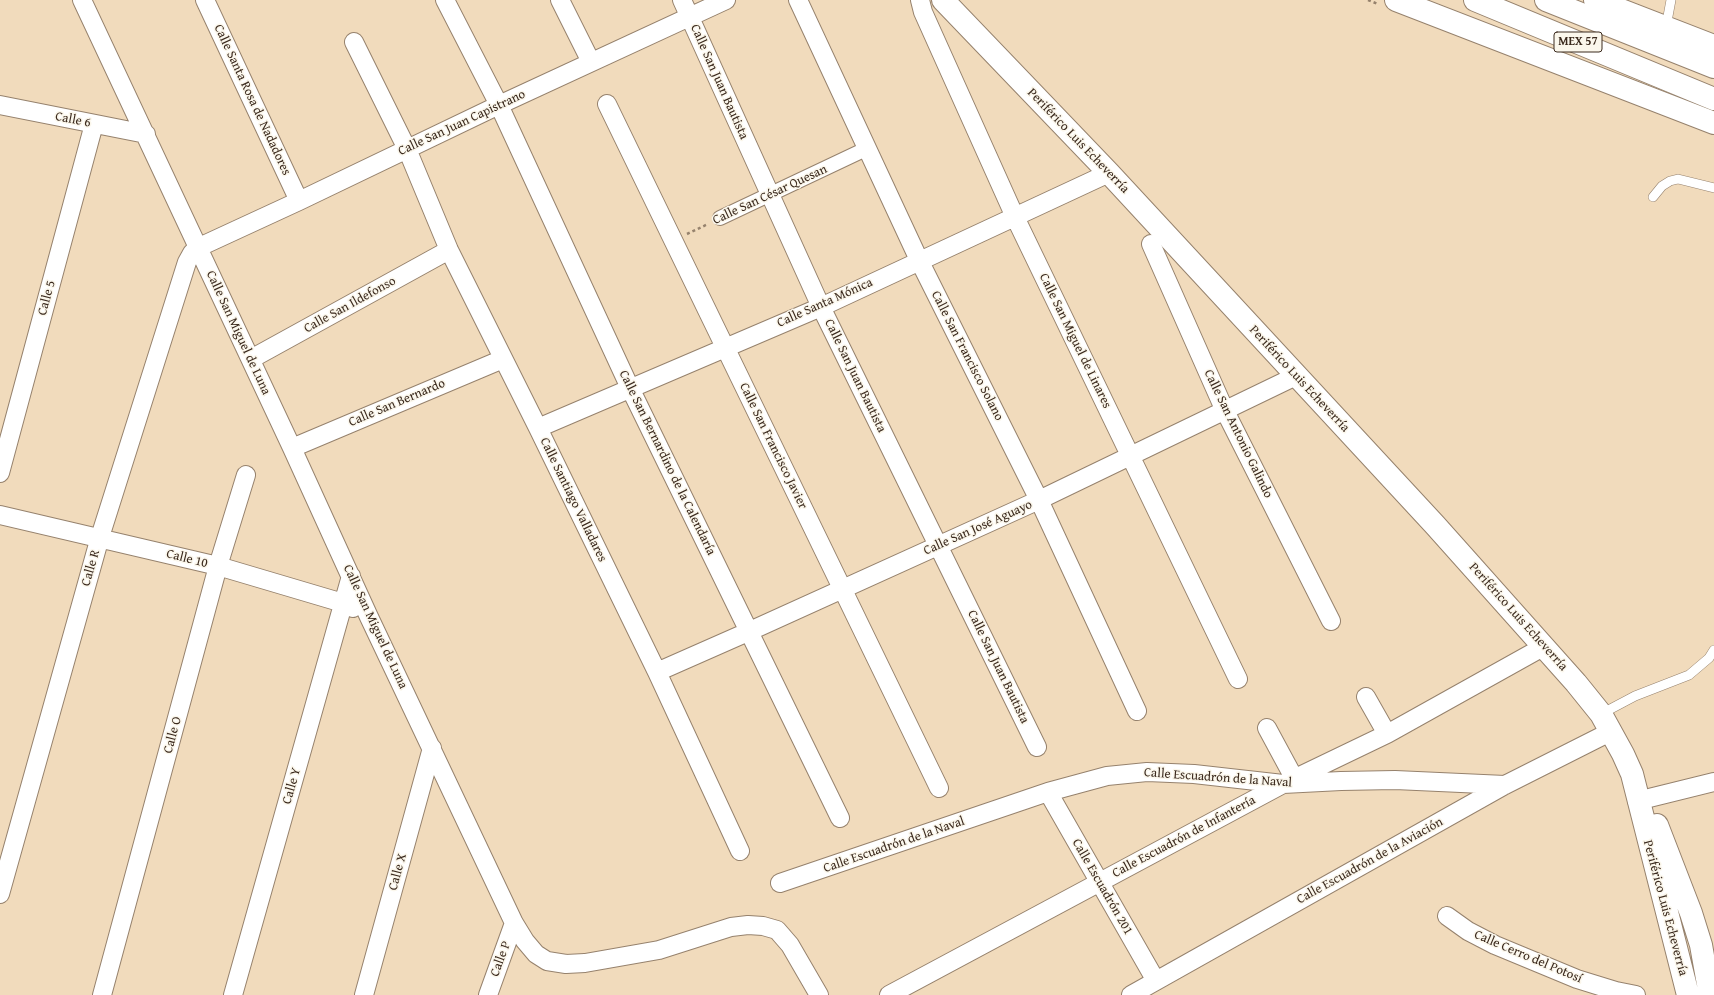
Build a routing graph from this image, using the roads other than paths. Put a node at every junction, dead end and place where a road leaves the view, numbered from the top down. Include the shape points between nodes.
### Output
1 (82, 0) edge
2 (205, 0) edge
3 (445, 0) edge
4 (560, 0) edge
5 (682, 0) edge
6 (726, 0) edge
7 (798, 0) edge
8 (920, 0) edge
9 (1396, 0) edge
10 (1475, 0) edge
11 (1546, 0) edge
12 (1595, 0) edge
13 (1671, 0) edge
14 (946, 2) edge
15 (690, 16) junction
16 (1666, 27) junction
17 (354, 42) dead end
18 (1714, 46) edge
19 (591, 62) junction
20 (1714, 67) edge
21 (1714, 99) edge
22 (607, 104) dead end
23 (0, 105) edge
24 (499, 105) junction
25 (1714, 123) edge
26 (94, 124) junction
27 (146, 134) junction
28 (868, 148) junction
29 (406, 149) junction
30 (1109, 173) junction
31 (1714, 188) edge
32 (770, 195) junction
33 (1653, 197) dead end
34 (299, 201) junction
35 (1015, 217) junction
36 (720, 218) road end
37 (1151, 244) dead end
38 (198, 248) junction
39 (449, 250) junction
40 (919, 260) junction
41 (821, 307) junction
42 (725, 347) junction
43 (250, 359) junction
44 (503, 359) junction
45 (1296, 376) junction
46 (630, 388) junction
47 (1225, 412) junction
48 (538, 428) junction
49 (292, 448) junction
50 (1131, 456) junction
51 (0, 473) edge
52 (246, 475) dead end
53 (1039, 500) junction
54 (0, 515) edge
55 (100, 537) junction
56 (939, 546) junction
57 (218, 566) junction
58 (351, 576) junction
59 (843, 589) junction
60 (343, 603) junction
61 (369, 616) junction
62 (1331, 621) dead end
63 (750, 631) junction
64 (1543, 646) junction
65 (1714, 650) edge
66 (657, 672) junction
67 (1238, 679) dead end
68 (1366, 697) dead end
69 (1137, 710) dead end
70 (1606, 723) junction
71 (1267, 728) dead end
72 (1387, 734) junction
73 (1038, 747) dead end
74 (432, 748) junction
75 (1288, 781) junction
76 (1714, 782) edge
77 (1505, 785) junction
78 (939, 788) dead end
79 (1048, 792) junction
80 (1642, 799) junction
81 (840, 818) dead end
82 (740, 851) dead end
83 (1099, 882) junction
84 (780, 883) dead end
85 (0, 894) edge
86 (1447, 916) dead end
87 (514, 924) junction
88 (1156, 981) junction
89 (102, 995) edge
90 (233, 995) edge
91 (364, 995) edge
92 (488, 995) edge
93 (819, 995) edge
94 (889, 995) edge
95 (1131, 995) edge
96 (1636, 995) edge
97 (1688, 995) edge
98 (1710, 995) edge

1 - 27 street, Calle San Miguel de Luna
2 - 34 street, Calle Santa Rosa de Nadadores
3 - 24 street, Calle San Bernardino de la Calendaría
4 - 19 street
5 - 15 street, Calle San Juan Bautista
6 - 15 street, Calle San Juan Capistrano
7 - 28 street, Calle San Francisco Solano
8 - 35 street, Calle San Miguel de Linares via 923,12
9 - 25 main road
10 - 21 main road, MEX 57
11 - 20 main road, MEX 57
12 - 16 main road
13 - 16 lane
14 - 30 main road, Periférico Luis Echeverría
15 - 19 street, Calle San Juan Capistrano
15 - 32 street, Calle San Juan Bautista
16 - 18 main road
17 - 29 street, Calle Santiago Valladares
19 - 24 street, Calle San Juan Capistrano
22 - 42 street, Calle San Francisco Javier
23 - 26 street, Calle 6
24 - 29 street, Calle San Juan Capistrano
24 - 46 street, Calle San Bernardino de la Calendaría
26 - 27 street, Calle 6
26 - 51 street, Calle 5
27 - 38 street, Calle San Miguel de Luna
28 - 32 street, Calle San César Quesan
28 - 40 street, Calle San Francisco Solano
29 - 34 street, Calle San Juan Capistrano
29 - 39 street, Calle Santiago Valladares
30 - 35 street, Calle Santa Mónica
30 - 45 main road, Periférico Luis Echeverría
31 - 33 lane via 1678,179 1670,180
32 - 36 street, Calle San César Quesan
32 - 41 street, Calle San Juan Bautista
34 - 38 street, Calle San Juan Capistrano
35 - 40 street, Calle Santa Mónica
35 - 50 street, Calle San Miguel de Linares
37 - 47 street, Calle San Antonio Galindo
38 - 43 street, Calle San Miguel de Luna
38 - 55 street, Calle R via 187,262
39 - 43 street, Calle San Ildefonso
39 - 44 street, Calle Santiago Valladares
40 - 41 street, Calle Santa Mónica
40 - 53 street, Calle San Francisco Solano
41 - 42 street, Calle Santa Mónica
41 - 56 street, Calle San Juan Bautista
42 - 46 street, Calle Santa Mónica
42 - 59 street, Calle San Francisco Javier
43 - 49 street, Calle San Miguel de Luna
44 - 48 street, Calle Santiago Valladares
44 - 49 street, Calle San Bernardo
45 - 47 street, Calle San José Aguayo
45 - 64 main road, Periférico Luis Echeverría
46 - 48 street, Calle Santa Mónica
46 - 63 street, Calle San Bernardino de la Calendaría
47 - 50 street, Calle San José Aguayo
47 - 62 street, Calle San Antonio Galindo
48 - 66 street, Calle Santiago Valladares
49 - 58 street, Calle San Miguel de Luna
50 - 53 street, Calle San José Aguayo
50 - 67 street, Calle San Miguel de Linares
52 - 57 street, Calle O
53 - 56 street, Calle San José Aguayo
53 - 69 street, Calle San Francisco Solano
54 - 55 street, Calle 10
55 - 57 street, Calle 10
55 - 85 street, Calle R
56 - 59 street, Calle San José Aguayo
56 - 73 street, Calle San Juan Bautista
57 - 60 street, Calle 10
57 - 89 street, Calle O
58 - 60 street, Calle Y
58 - 61 street, Calle San Miguel de Luna
59 - 63 street, Calle San José Aguayo
59 - 78 street, Calle San Francisco Javier
60 - 61 street, Calle 10
60 - 90 street, Calle Y
61 - 74 street, Calle San Miguel de Luna
63 - 66 street, Calle San José Aguayo
63 - 81 street, Calle San Bernardino de la Calendaría
64 - 70 main road, Periférico Luis Echeverría via 1576,683
64 - 72 street, Calle Escuadrón de Infantería
65 - 70 lane via 1690,675 1635,696
66 - 82 street, Calle Santiago Valladares
68 - 72 street
70 - 77 street, Calle Escuadrón de la Aviación
70 - 80 main road, Periférico Luis Echeverría via 1623,754
71 - 75 street
72 - 75 street, Calle Escuadrón de Infantería
74 - 87 street, Calle San Miguel de Luna
74 - 91 street, Calle X
75 - 77 street, Calle Escuadrón de la Naval via 1396,780
75 - 79 street, Calle Escuadrón de la Naval via 1147,772 1107,776
75 - 83 street, Calle Escuadrón de Infantería
76 - 80 street
77 - 88 street, Calle Escuadrón de la Aviación
79 - 83 street, Calle Escuadrón 201
79 - 84 street, Calle Escuadrón de la Naval
80 - 97 main road, Periférico Luis Echeverría
80 - 98 main road, Periférico Luis Echeverría via 1691,913 1701,945
83 - 88 street, Calle Escuadrón 201
83 - 94 street, Calle Escuadrón de Infantería
86 - 96 street, Calle Cerro del Potosí via 1495,945 1577,979
87 - 92 street, Calle P
87 - 93 street, Calle San Miguel de Luna via 536,954 547,961 566,964 585,964 659,950 731,927 763,926 777,930 790,945
88 - 95 street, Calle Escuadrón de la Aviación

